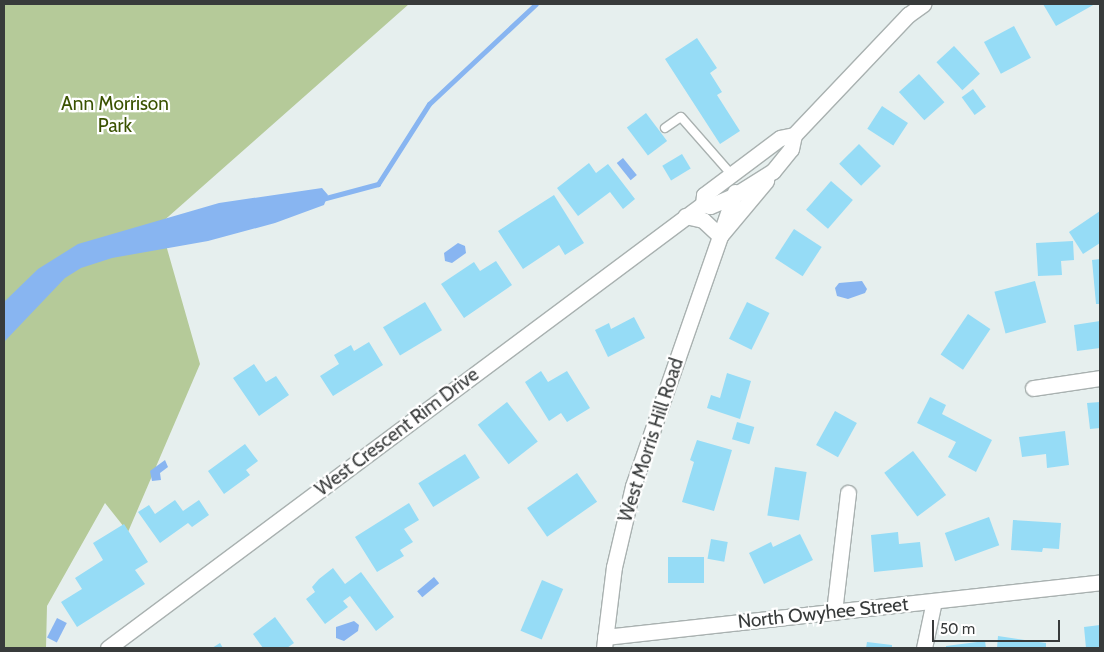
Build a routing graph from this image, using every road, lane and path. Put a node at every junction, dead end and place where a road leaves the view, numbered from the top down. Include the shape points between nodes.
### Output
1 (923, 4) edge
2 (665, 128) dead end
3 (794, 135) junction
4 (752, 159) junction
5 (773, 172) junction
6 (731, 174) junction
7 (733, 196) junction
8 (703, 204) junction
9 (686, 216) junction
10 (720, 236) junction
11 (1100, 378) edge
12 (1033, 388) dead end
13 (848, 493) dead end
14 (1100, 582) edge
15 (934, 601) junction
16 (834, 612) junction
17 (605, 643) edge
18 (108, 648) edge
19 (924, 648) edge

1 - 3 street, West Crescent Rim Drive via 908,15
2 - 6 lane via 681,117
3 - 4 street, West Crescent Rim Drive via 780,138
3 - 5 street, West Crescent Rim Drive via 790,149
4 - 6 street, West Crescent Rim Drive
4 - 7 street, West Morris Hill Road
5 - 7 street, West Crescent Rim Drive
5 - 10 street, West Morris Hill Road
6 - 8 street, West Crescent Rim Drive via 704,195
7 - 8 street, West Crescent Rim Drive via 710,206
7 - 10 street, West Morris Hill Road
8 - 9 street, West Crescent Rim Drive
9 - 10 street via 702,220
9 - 18 street, West Crescent Rim Drive
10 - 17 street, West Morris Hill Road via 633,486 614,567
11 - 12 street
13 - 16 street
14 - 15 street, North Owyhee Street
15 - 16 street, North Owyhee Street
15 - 19 street
16 - 17 street, North Owyhee Street

